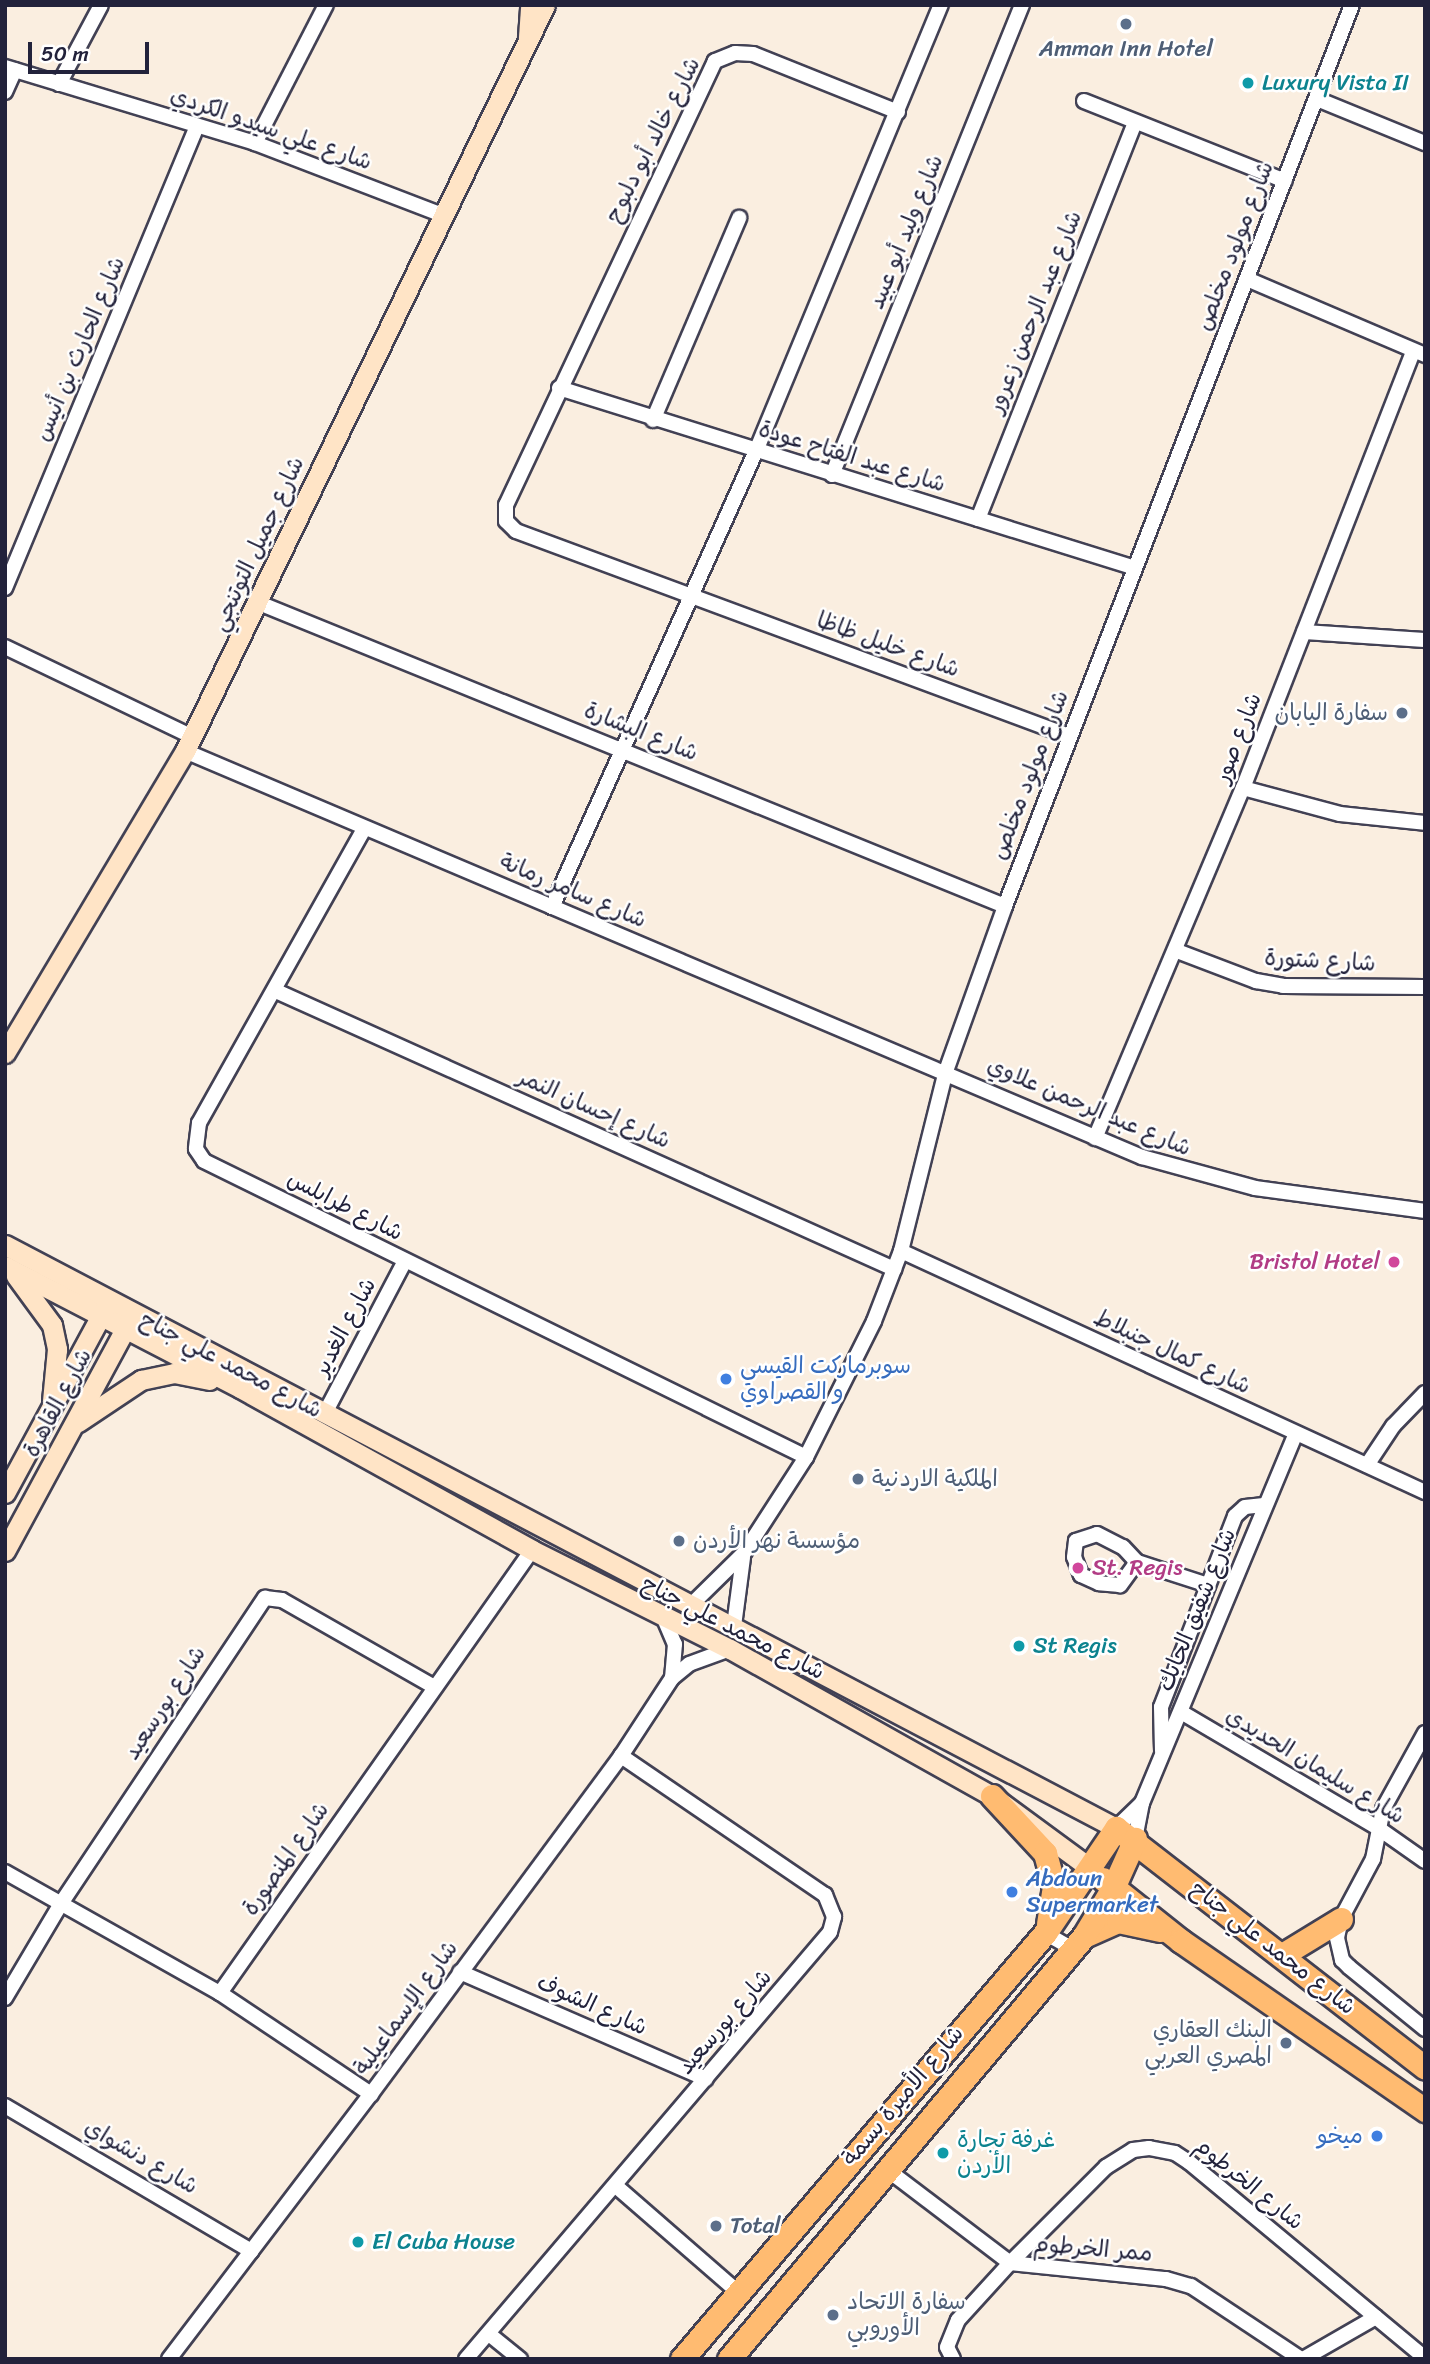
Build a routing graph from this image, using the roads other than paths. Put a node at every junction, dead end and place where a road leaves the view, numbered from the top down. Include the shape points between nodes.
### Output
1 (101, 5) edge
2 (326, 5) edge
3 (530, 5) edge
4 (545, 5) edge
5 (941, 5) edge
6 (1022, 5) edge
7 (1352, 5) edge
8 (529, 41) junction
9 (10, 69) edge
10 (59, 84) junction
11 (5, 92) edge
12 (1317, 99) junction
13 (1084, 101) dead end
14 (898, 112) junction
15 (1135, 122) junction
16 (197, 126) junction
17 (255, 143) junction
18 (1425, 143) edge
19 (1284, 181) junction
20 (440, 214) junction
21 (739, 218) dead end
22 (1247, 279) junction
23 (1419, 353) edge
24 (559, 388) junction
25 (653, 420) junction
26 (756, 451) junction
27 (832, 475) junction
28 (978, 519) junction
29 (1132, 567) junction
30 (5, 588) edge
31 (692, 596) junction
32 (259, 603) junction
33 (1304, 632) junction
34 (1425, 640) edge
35 (5, 648) edge
36 (1069, 736) junction
37 (188, 743) junction
38 (623, 748) junction
39 (1243, 789) junction
40 (1425, 823) edge
41 (364, 829) junction
42 (1005, 906) junction
43 (552, 907) junction
44 (1177, 951) junction
45 (1425, 988) edge
46 (276, 991) junction
47 (8, 1041) edge
48 (946, 1071) junction
49 (1095, 1138) junction
50 (1425, 1211) edge
51 (5, 1245) edge
52 (901, 1251) junction
53 (405, 1261) junction
54 (7, 1267) edge
55 (894, 1269) junction
56 (105, 1309) junction
57 (129, 1322) junction
58 (240, 1388) junction
59 (1425, 1393) edge
60 (51, 1411) junction
61 (324, 1415) junction
62 (76, 1424) junction
63 (1295, 1435) junction
64 (806, 1457) junction
65 (1367, 1465) junction
66 (1425, 1492) edge
67 (5, 1493) edge
68 (1264, 1504) junction
69 (532, 1550) junction
70 (5, 1551) edge
71 (744, 1553) junction
72 (1137, 1562) junction
73 (1208, 1585) junction
74 (689, 1607) junction
75 (663, 1614) junction
76 (734, 1626) junction
77 (730, 1649) junction
78 (672, 1678) junction
79 (433, 1686) junction
80 (1181, 1712) junction
81 (1425, 1733) edge
82 (1163, 1755) junction
83 (621, 1756) junction
84 (992, 1796) junction
85 (1142, 1802) junction
86 (1378, 1828) junction
87 (1126, 1833) junction
88 (1425, 1861) edge
89 (1090, 1868) junction
90 (5, 1872) edge
91 (1113, 1888) junction
92 (62, 1902) junction
93 (1341, 1919) junction
94 (1045, 1933) junction
95 (1181, 1941) junction
96 (1077, 1942) junction
97 (1282, 1955) junction
98 (460, 1972) junction
99 (220, 1993) junction
100 (5, 1998) edge
101 (1425, 2029) edge
102 (1425, 2068) edge
103 (706, 2080) junction
104 (372, 2094) junction
105 (5, 2106) edge
106 (1421, 2108) edge
107 (889, 2171) junction
108 (617, 2187) junction
109 (251, 2251) junction
110 (1010, 2263) junction
111 (738, 2292) junction
112 (1376, 2317) junction
113 (489, 2334) junction
114 (1425, 2358) edge
115 (169, 2359) edge
116 (466, 2359) edge
117 (520, 2359) edge
118 (682, 2359) edge
119 (729, 2359) edge
120 (953, 2359) edge
121 (1302, 2359) edge

1 - 10 street
2 - 17 street
3 - 8 main road, شارع جميل التوتنجي
4 - 8 main road, شارع جميل التوتنجي
5 - 14 street
6 - 27 street, شارع وليد أبو عبيد
7 - 12 street, شارع مولود مخلص
8 - 20 main road, شارع جميل التوتنجي
9 - 10 street, شارع علي سيدو الكردي
9 - 11 street
10 - 16 street, شارع علي سيدو الكردي
12 - 18 street
12 - 19 street, شارع مولود مخلص
13 - 15 street
14 - 24 street, شارع خالد أبو دلبوح via 753,54 735,53 715,61
14 - 26 street
15 - 19 street
15 - 28 street, شارع عبد الرحمن زعرور
16 - 17 street, شارع علي سيدو الكردي
16 - 30 street, شارع الحارث بن أنيس
17 - 20 street, شارع علي سيدو الكردي
19 - 22 street, شارع مولود مخلص
20 - 32 main road, شارع جميل التوتنجي
21 - 25 street
22 - 23 street
22 - 29 street, شارع مولود مخلص
23 - 33 street, شارع صور
24 - 25 street, شارع عبد الفتاح عودة
24 - 31 street, شارع خالد أبو دلبوح via 506,505 506,521 516,531
25 - 26 street, شارع عبد الفتاح عودة
26 - 27 street, شارع عبد الفتاح عودة
26 - 31 street
27 - 28 street, شارع عبد الفتاح عودة
28 - 29 street, شارع عبد الفتاح عودة
29 - 36 street, شارع مولود مخلص
31 - 36 street, شارع خليل ظاظا
31 - 38 street
32 - 37 main road, شارع جميل التوتنجي
32 - 38 street, شارع البشارة
33 - 34 street
33 - 39 street, شارع صور
35 - 37 street, شارع سامر رمانة
36 - 42 street, شارع مولود مخلص
37 - 41 street, شارع سامر رمانة
37 - 47 main road, شارع جميل التوتنجي
38 - 42 street, شارع البشارة
38 - 43 street
39 - 40 street via 1340,814
39 - 44 street, شارع صور
41 - 43 street, شارع سامر رمانة
41 - 46 street, شارع طرابلس
42 - 48 street, شارع مولود مخلص
43 - 48 street, شارع سامر رمانة
44 - 45 street, شارع شتورة via 1256,981 1283,986
44 - 49 street, شارع صور
46 - 53 street, شارع طرابلس via 199,1123 196,1149 204,1161
46 - 55 street, شارع إحسان النمر
48 - 49 street, شارع عبد الرحمن علاوي
48 - 52 street, شارع مولود مخلص
49 - 50 street, شارع عبد الرحمن علاوي via 1196,1176 1339,1203
51 - 56 main road, شارع محمد علي جناح
52 - 55 street, شارع مولود مخلص
52 - 63 street, شارع كمال جنبلاط
53 - 61 street, شارع الغدير
53 - 64 street, شارع طرابلس
54 - 56 main road, شارع محمد علي جناح
54 - 60 main road via 52,1325 57,1349
55 - 64 street, شارع مولود مخلص
56 - 57 main road, شارع محمد علي جناح
56 - 60 main road, شارع القاهرة
57 - 58 main road, شارع محمد علي جناح
57 - 61 main road, شارع محمد علي جناح
57 - 62 main road, شارع القاهرة
58 - 62 main road via 191,1375 155,1375 126,1388
58 - 69 main road, شارع محمد علي جناح
59 - 65 street via 1393,1426
60 - 67 main road, شارع القاهرة
61 - 74 main road, شارع محمد علي جناح
62 - 70 main road, شارع القاهرة
63 - 65 street, شارع كمال جنبلاط
63 - 68 street, شارع شفيق الحايك
64 - 71 street, شارع مولود مخلص
65 - 66 street, شارع كمال جنبلاط
68 - 73 street via 1245,1507 1235,1516
68 - 80 street, شارع شفيق الحايك
69 - 75 main road, شارع محمد علي جناح
69 - 79 street, شارع المنصورة
71 - 74 street, شارع مولود مخلص
71 - 76 street, شارع مولود مخلص
72 - 72 street via 1109,1538 1088,1533 1076,1541 1074,1557 1081,1575 1099,1583 1120,1585
72 - 73 street
73 - 82 street via 1161,1707
74 - 76 main road, شارع محمد علي جناح
75 - 77 main road, شارع محمد علي جناح
75 - 78 street, شارع الإسماعيلية via 675,1644
76 - 87 main road, شارع محمد علي جناح
77 - 78 street, شارع الإسماعيلية via 689,1664
77 - 84 main road, شارع محمد علي جناح
78 - 83 street, شارع الإسماعيلية
79 - 92 street, شارع بورسعيد via 282,1600 265,1598
79 - 99 street, شارع المنصورة
80 - 82 street, شارع شفيق الحايك
80 - 86 street, شارع سليمان الحديدي
81 - 86 street
82 - 85 street, شارع شفيق الحايك
83 - 98 street, شارع الإسماعيلية
83 - 103 street, شارع بورسعيد via 808,1882 832,1905 830,1932 822,1945
84 - 89 main road, شارع محمد علي جناح
84 - 94 main road via 1045,1853 1054,1886
85 - 87 street, شارع شفيق الحايك
85 - 87 street, شارع شفيق الحايك
86 - 88 street, شارع سليمان الحديدي
86 - 93 street via 1373,1859
87 - 89 main road, شارع الأميرة بسمة
87 - 91 main road, شارع الأميرة بسمة
87 - 97 main road, شارع محمد علي جناح
89 - 91 main road, شارع محمد علي جناح
89 - 94 main road, شارع الأميرة بسمة
90 - 92 street
91 - 95 main road, شارع محمد علي جناح
91 - 96 main road, شارع الأميرة بسمة
92 - 99 street
92 - 100 street, شارع بورسعيد
93 - 97 main road
93 - 101 street via 1337,1938 1342,1960
94 - 96 street
94 - 111 main road, شارع الأميرة بسمة
95 - 96 main road via 1153,1927 1118,1921
95 - 106 main road, شارع محمد علي جناح
96 - 107 main road, شارع الأميرة بسمة
97 - 102 main road, شارع محمد علي جناح
98 - 103 street, شارع الشوف
98 - 104 street, شارع الإسماعيلية
99 - 104 street
103 - 108 street, شارع بورسعيد
104 - 109 street, شارع الإسماعيلية
105 - 109 street, شارع دنشواي
107 - 110 street, ممر الخرطوم
107 - 119 main road, شارع الأميرة بسمة
108 - 111 street
108 - 113 street, شارع بورسعيد
109 - 115 street, شارع الإسماعيلية
110 - 112 street, شارع الخرطوم via 1121,2156 1133,2150 1163,2149 1189,2162
110 - 120 street, شارع الخرطوم via 958,2320 947,2347
110 - 121 street, ممر الخرطوم via 1166,2278 1191,2286 1216,2298
111 - 118 main road, شارع الأميرة بسمة
112 - 114 street, شارع الخرطوم
112 - 121 street
113 - 116 street, شارع بورسعيد
113 - 117 street

